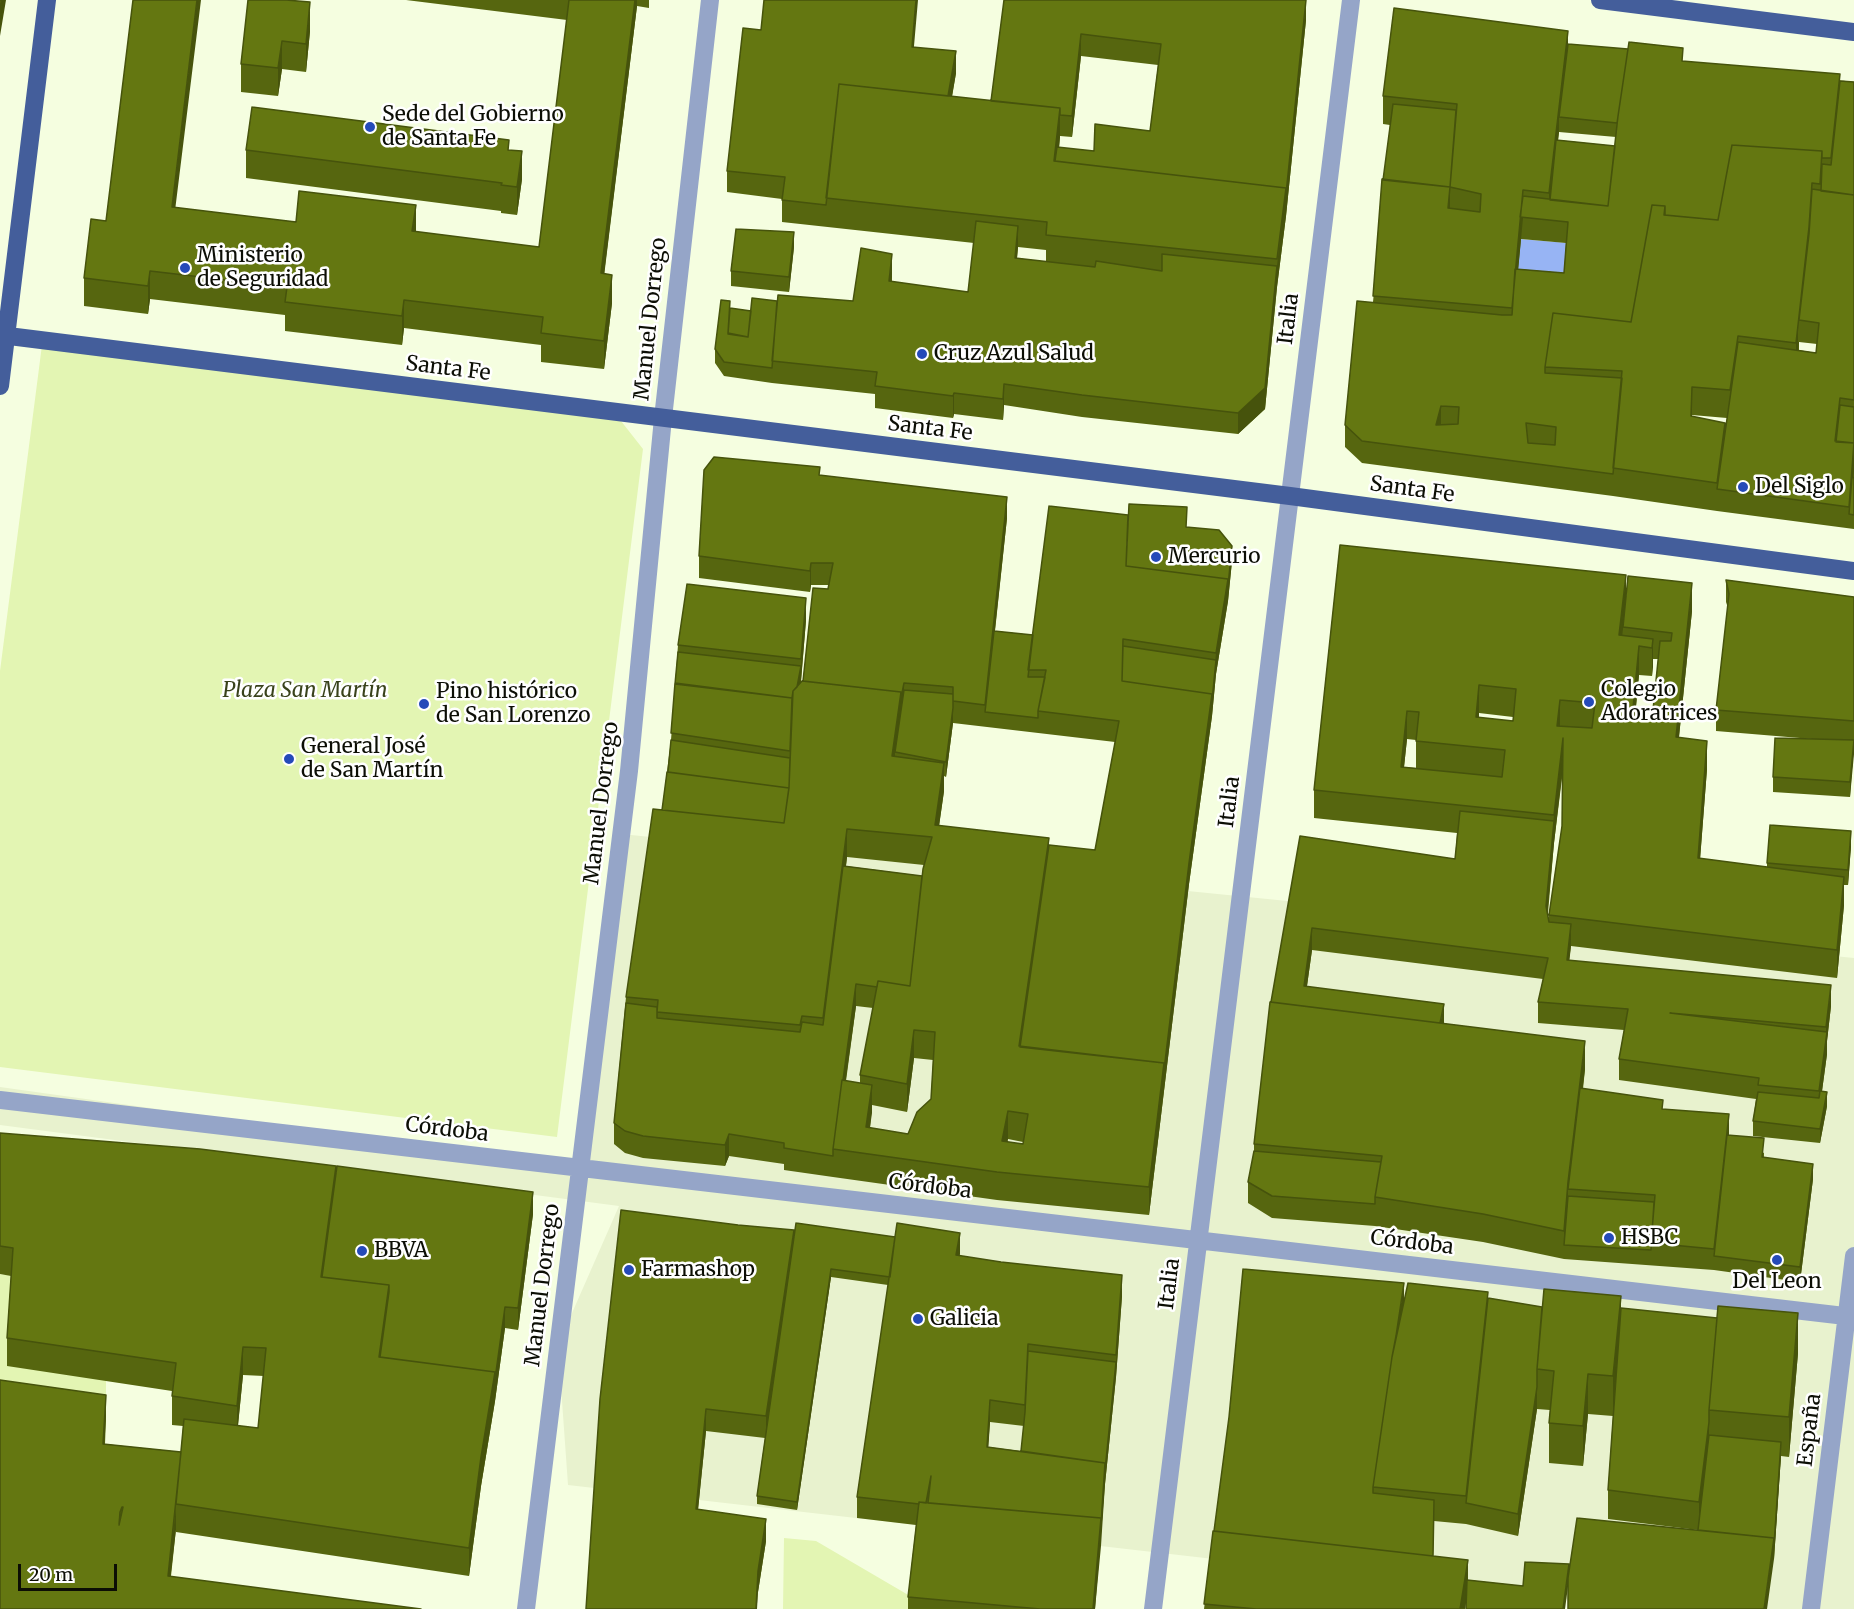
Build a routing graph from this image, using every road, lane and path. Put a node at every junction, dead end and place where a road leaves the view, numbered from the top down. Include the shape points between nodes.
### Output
1 (47, 0) edge
2 (710, 0) edge
3 (1351, 0) edge
4 (1600, 0) edge
5 (1854, 32) edge
6 (3, 336) edge
7 (0, 386) edge
8 (663, 418) junction
9 (1290, 496) junction
10 (1854, 571) edge
11 (0, 1100) edge
12 (579, 1168) junction
13 (1198, 1241) junction
14 (1854, 1256) edge
15 (1850, 1317) edge
16 (526, 1609) edge
17 (1153, 1609) edge
18 (1811, 1609) edge

1 - 6 main road
2 - 8 street, Manuel Dorrego
3 - 9 street, Italia
4 - 5 main road
6 - 7 main road
6 - 8 main road, Santa Fe
8 - 9 main road, Santa Fe
8 - 12 street, Manuel Dorrego via 629,771
9 - 10 main road, Santa Fe
9 - 13 street, Italia
11 - 12 street, Córdoba
12 - 13 street, Córdoba
12 - 16 street, Manuel Dorrego
13 - 15 street, Córdoba
13 - 17 street, Italia
14 - 15 street, España
15 - 18 street, España

